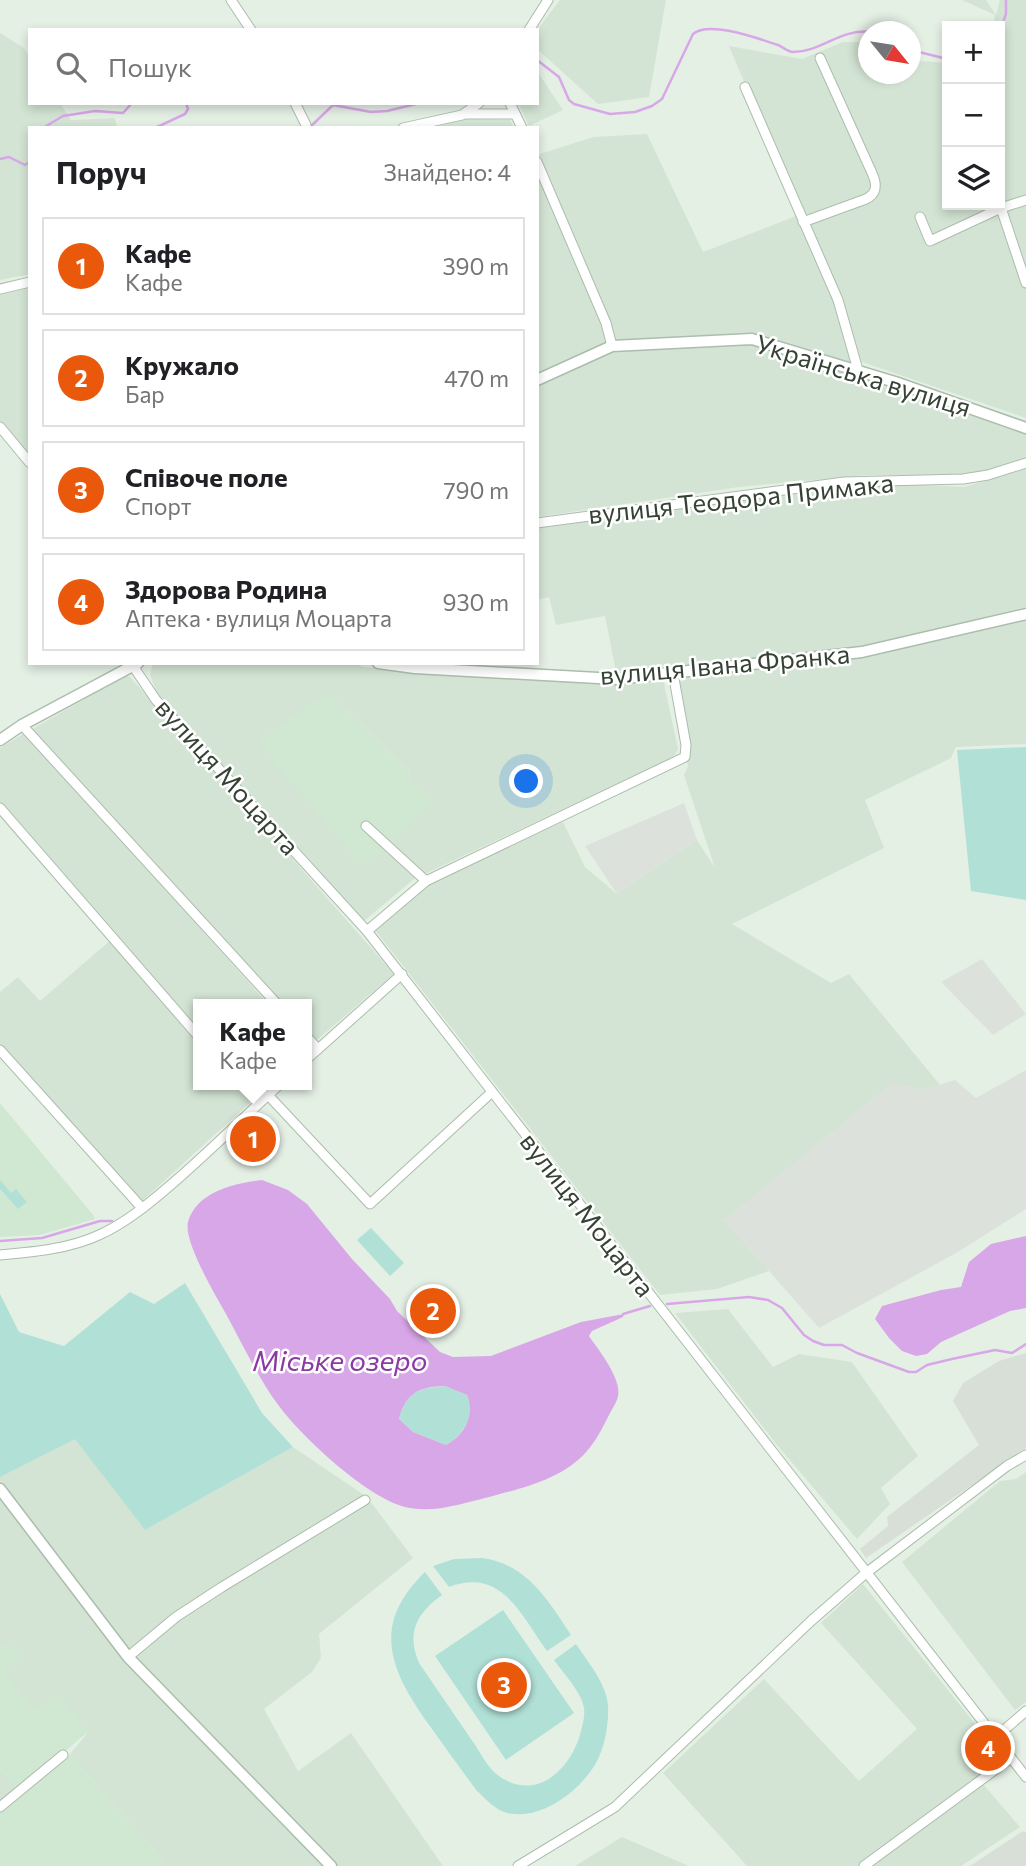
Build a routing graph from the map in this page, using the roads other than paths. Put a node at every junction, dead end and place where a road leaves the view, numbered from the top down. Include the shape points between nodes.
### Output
1 (231, 0) edge
2 (548, 0) edge
3 (250, 28) edge
4 (530, 28) edge
5 (820, 58) dead end
6 (745, 87) dead end
7 (296, 105) edge
8 (477, 105) edge
9 (511, 105) edge
10 (466, 114) junction
11 (514, 114) junction
12 (306, 125) dead end
13 (412, 126) edge
14 (521, 126) edge
15 (539, 167) edge
16 (1026, 200) edge
17 (1005, 206) edge
18 (994, 210) edge
19 (1001, 210) edge
20 (920, 217) dead end
21 (803, 222) junction
22 (28, 282) edge
23 (1026, 283) edge
24 (0, 289) edge
25 (612, 346) junction
26 (858, 370) junction
27 (539, 379) edge
28 (0, 427) edge
29 (1026, 428) edge
30 (28, 461) edge
31 (1026, 463) edge
32 (539, 523) edge
33 (1026, 614) edge
34 (135, 665) edge
35 (393, 665) edge
36 (673, 673) junction
37 (22, 726) junction
38 (0, 740) edge
39 (0, 808) edge
40 (366, 826) dead end
41 (426, 881) junction
42 (367, 930) junction
43 (402, 974) junction
44 (272, 999) edge
45 (193, 1030) edge
46 (312, 1042) edge
47 (318, 1049) junction
48 (0, 1050) edge
49 (312, 1054) edge
50 (274, 1090) edge
51 (492, 1092) junction
52 (268, 1095) junction
53 (142, 1208) junction
54 (0, 1255) edge
55 (1026, 1455) edge
56 (0, 1489) edge
57 (365, 1500) dead end
58 (866, 1573) junction
59 (128, 1657) junction
60 (1026, 1711) edge
61 (996, 1737) junction
62 (63, 1755) dead end
63 (1012, 1758) junction
64 (1026, 1777) edge
65 (0, 1807) edge
66 (331, 1866) edge
67 (518, 1866) edge
68 (863, 1866) edge

1 - 3 street
2 - 4 street
5 - 21 street via 876,188 866,199
6 - 21 street
7 - 12 street
8 - 10 street
9 - 11 street
10 - 11 street
10 - 13 street
11 - 14 street
15 - 25 street
16 - 17 street
18 - 20 street via 930,241
19 - 23 street
21 - 26 street via 838,300
22 - 24 street
25 - 26 street, Українська вулиця via 752,339
25 - 27 street, Українська вулиця
26 - 29 street, Українська вулиця
28 - 30 street
31 - 32 street, вулиця Теодора Примака via 963,480 844,482
33 - 36 street, вулиця Івана Франка via 862,652
34 - 37 street
34 - 42 street, вулиця Моцарта via 153,697
35 - 36 street, вулиця Івана Франка via 609,679
36 - 41 street via 685,757
37 - 38 street
37 - 44 street
39 - 45 street
40 - 41 street
41 - 42 street
42 - 43 street, вулиця Моцарта
43 - 47 street
43 - 51 street, вулиця Моцарта
46 - 47 street
47 - 49 street
48 - 53 street
50 - 52 street
51 - 52 street via 370,1204
51 - 58 street, вулиця Моцарта
52 - 53 street
53 - 54 street via 87,1240
55 - 58 street
56 - 59 street
57 - 59 street via 176,1617
58 - 61 street, вулиця Моцарта
58 - 67 street via 615,1807
59 - 66 street
60 - 61 street
61 - 63 street, вулиця Моцарта
62 - 65 street
63 - 64 street, вулиця Моцарта
63 - 68 street

